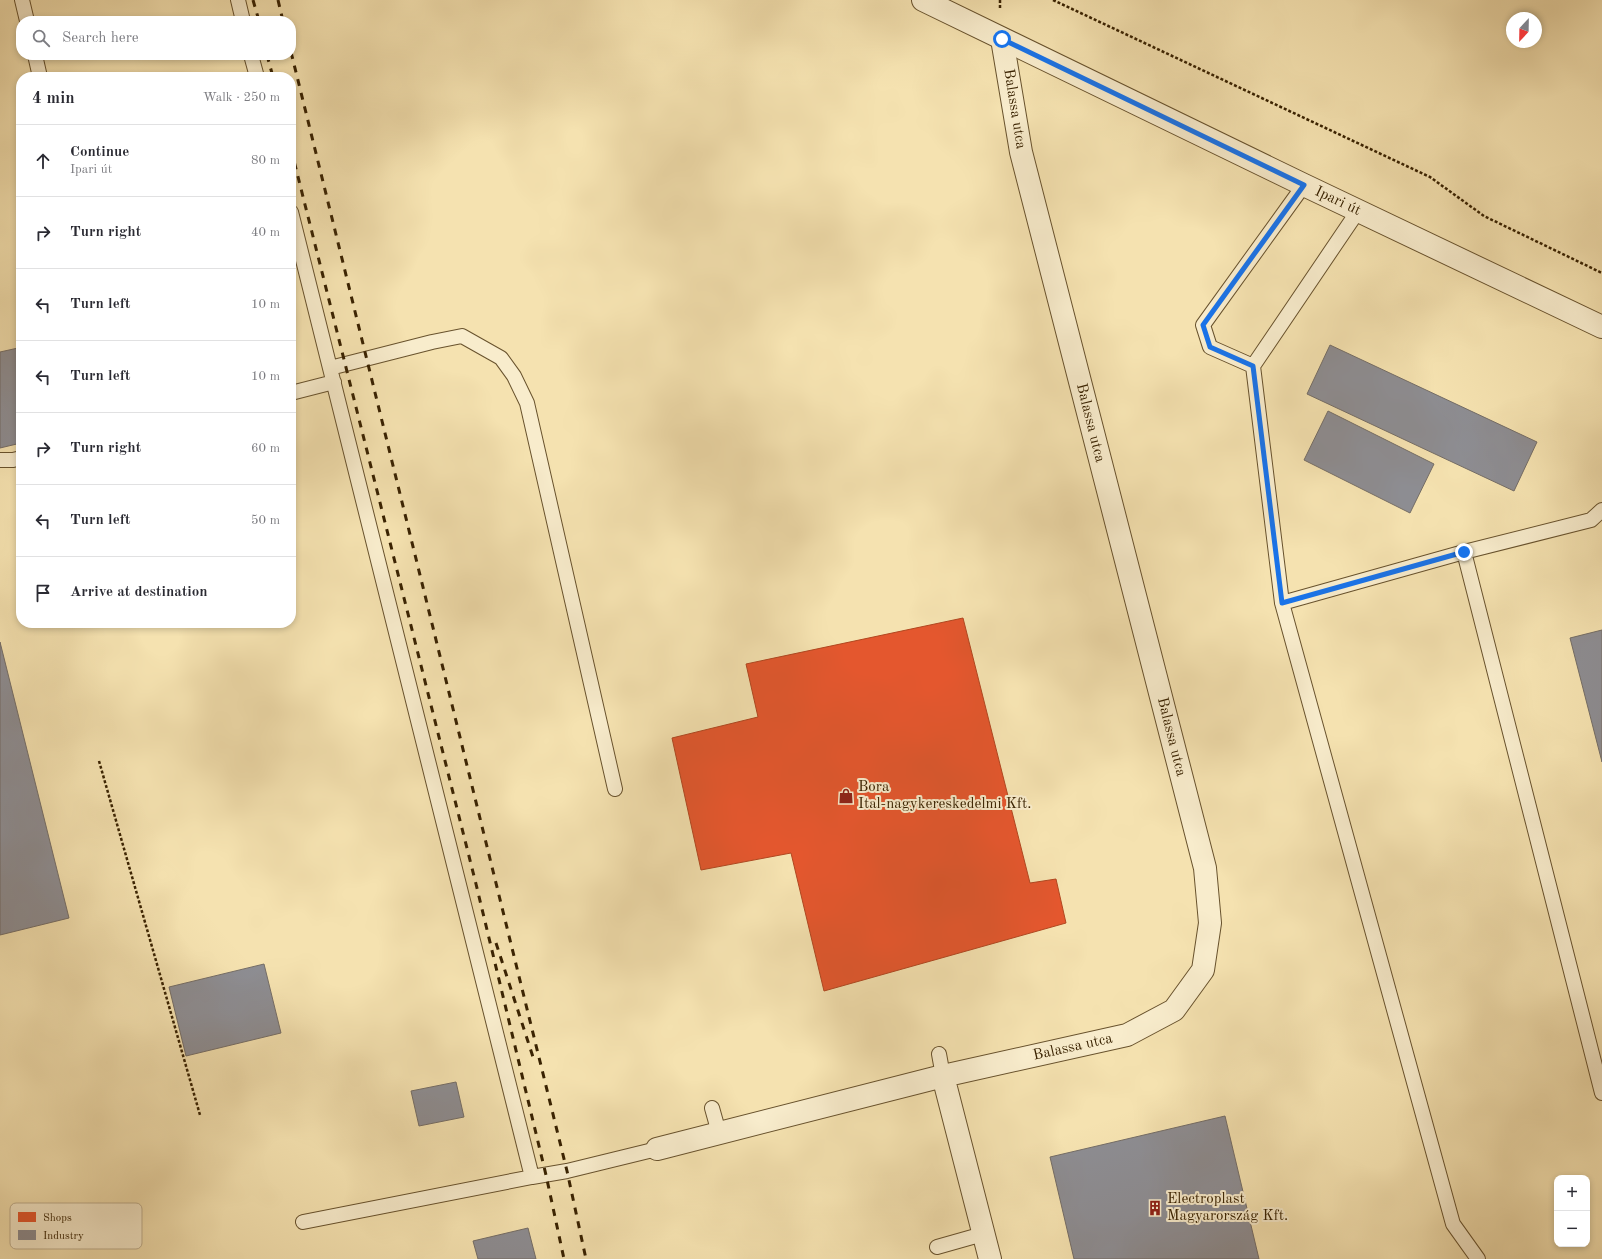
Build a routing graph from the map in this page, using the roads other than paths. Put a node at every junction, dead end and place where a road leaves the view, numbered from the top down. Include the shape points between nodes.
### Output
1 (22, 0) edge
2 (238, 0) edge
3 (923, 0) edge
4 (26, 16) edge
5 (242, 16) edge
6 (1002, 39) junction
7 (36, 60) edge
8 (252, 60) edge
9 (39, 72) edge
10 (256, 72) edge
11 (1304, 185) junction
12 (1358, 211) junction
13 (296, 232) edge
14 (1602, 327) edge
15 (1253, 366) junction
16 (330, 368) junction
17 (334, 382) junction
18 (296, 392) edge
19 (16, 459) edge
20 (0, 460) edge
21 (1602, 510) edge
22 (1464, 552) junction
23 (1282, 603) junction
24 (614, 789) dead end
25 (939, 1054) dead end
26 (943, 1076) junction
27 (1602, 1092) edge
28 (712, 1108) dead end
29 (719, 1133) junction
30 (657, 1149) joint
31 (532, 1177) junction
32 (303, 1222) dead end
33 (983, 1234) junction
34 (936, 1247) dead end
35 (990, 1259) edge
36 (1478, 1259) edge

1 - 4 lane
2 - 5 lane
3 - 6 street, Ipari út
6 - 11 street, Ipari út
6 - 26 street, Balassa utca via 1021,152 1204,868 1210,923 1203,970 1174,1010 1127,1034
7 - 9 lane
8 - 10 lane
11 - 12 street, Ipari út
11 - 15 lane via 1203,325 1210,347
12 - 14 street, Ipari út
12 - 15 lane
13 - 16 lane
15 - 23 lane
16 - 17 lane
16 - 24 lane via 462,336 501,358 514,376 527,403
17 - 18 lane
17 - 31 lane
19 - 20 lane
21 - 22 lane via 1591,520
22 - 23 lane
22 - 27 lane
23 - 36 lane via 1453,1224
25 - 26 lane
26 - 29 street, Balassa utca
26 - 33 street
28 - 29 lane
29 - 30 street, Balassa utca
30 - 31 lane
31 - 32 lane
33 - 34 lane
33 - 35 street

